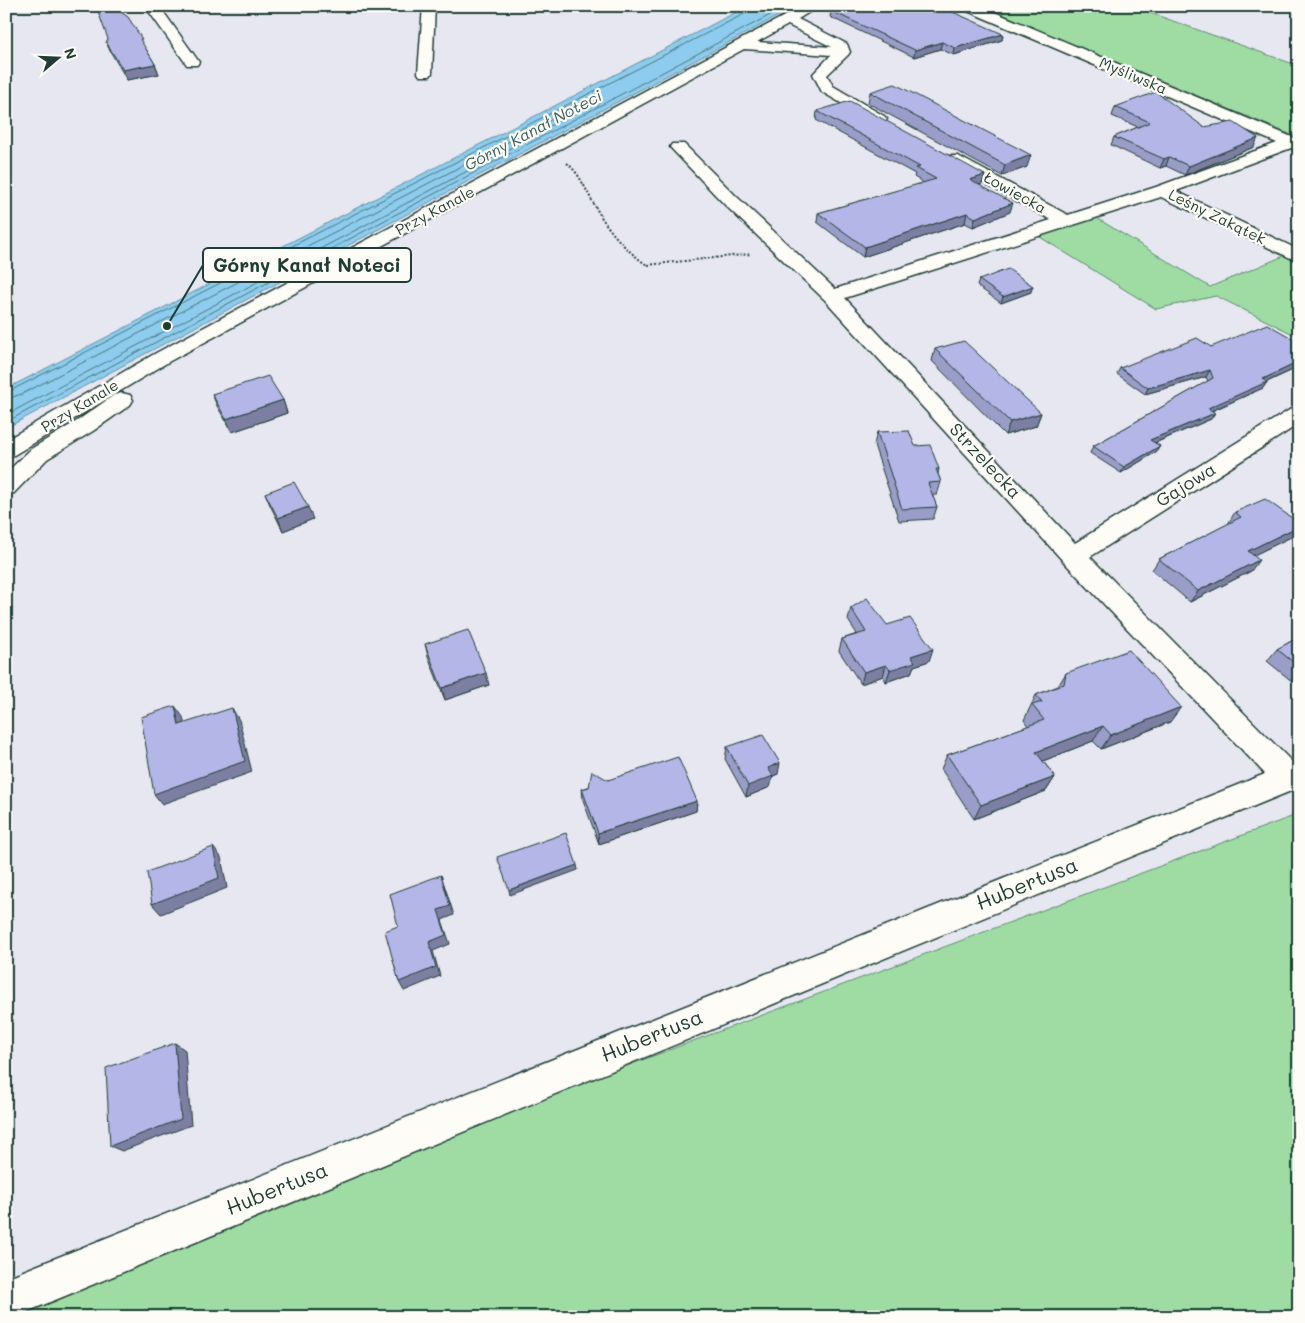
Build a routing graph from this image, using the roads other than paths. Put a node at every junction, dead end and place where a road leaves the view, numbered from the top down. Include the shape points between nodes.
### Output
1 (149, 6) edge
2 (429, 6) edge
3 (813, 6) edge
4 (968, 6) edge
5 (789, 20) junction
6 (743, 45) junction
7 (843, 52) junction
8 (192, 62) dead end
9 (425, 73) dead end
10 (895, 128) edge
11 (1295, 144) edge
12 (678, 147) dead end
13 (938, 152) edge
14 (1162, 191) junction
15 (1067, 222) junction
16 (1299, 257) edge
17 (832, 296) junction
18 (163, 357) junction
19 (1299, 414) edge
20 (6, 450) edge
21 (6, 487) edge
22 (1073, 556) junction
23 (1294, 777) edge
24 (6, 1299) edge

1 - 8 street
2 - 9 street
3 - 5 street, Przy Kanale
4 - 11 street, Myśliwska
5 - 6 street, Przy Kanale
5 - 7 street via 842,47
6 - 7 street
6 - 18 street, Przy Kanale
7 - 10 street via 820,74 827,89
11 - 14 street
12 - 17 street, Strzelecka
13 - 15 street, Łowiecka
14 - 15 street
14 - 16 street, Leśny Zakątek
15 - 17 street
17 - 22 street, Strzelecka
18 - 20 street, Przy Kanale
18 - 21 street via 128,396 39,454
19 - 22 street, Gajowa
22 - 23 street, Strzelecka
23 - 24 street, Hubertusa

